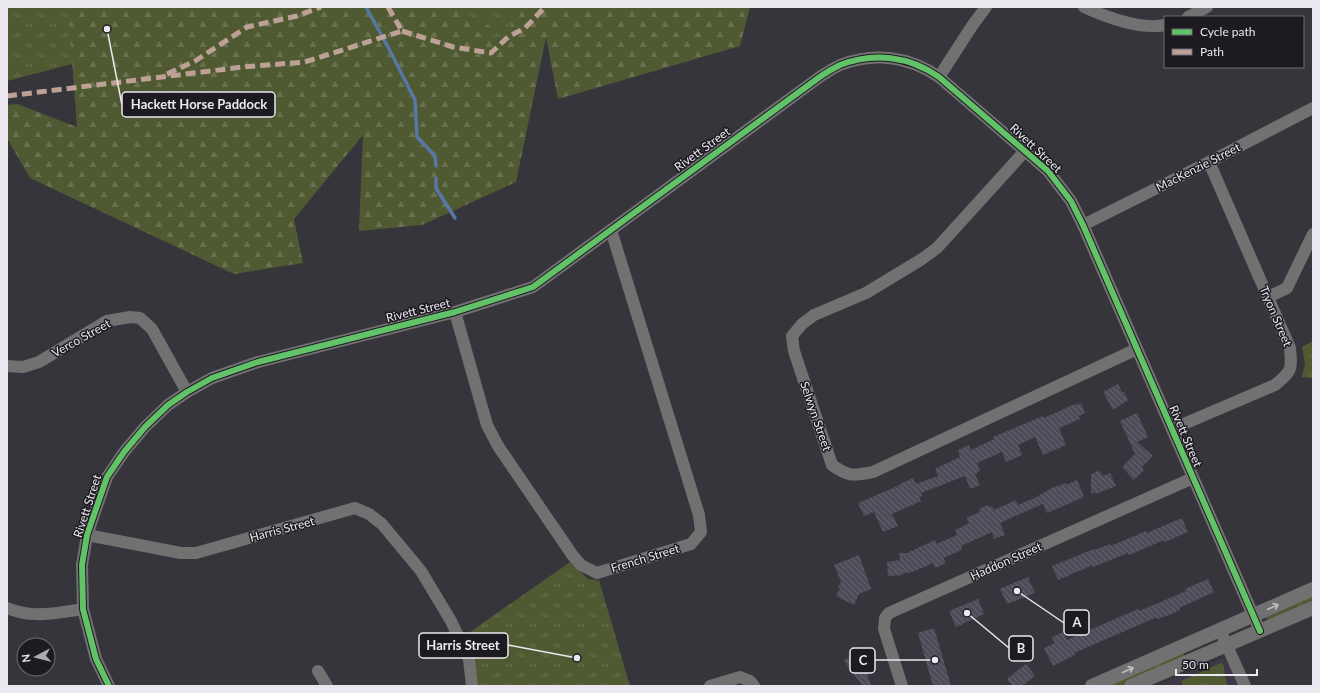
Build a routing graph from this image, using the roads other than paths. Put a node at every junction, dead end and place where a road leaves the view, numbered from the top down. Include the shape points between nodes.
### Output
1 (986, 7) edge
2 (1084, 7) edge
3 (1207, 7) edge
4 (1190, 16) edge
5 (1164, 25) edge
6 (939, 77) junction
7 (1313, 108) edge
8 (1025, 151) junction
9 (1210, 162) junction
10 (1083, 225) junction
11 (611, 230) junction
12 (1313, 234) edge
13 (1268, 297) junction
14 (455, 312) junction
15 (1137, 349) junction
16 (7, 366) edge
17 (187, 392) junction
18 (1172, 429) junction
19 (1193, 478) junction
20 (87, 535) junction
21 (1313, 589) edge
22 (7, 608) edge
23 (1313, 608) edge
24 (82, 609) junction
25 (1252, 616) junction
26 (1220, 630) junction
27 (1260, 631) junction
28 (1228, 644) junction
29 (318, 671) dead end
30 (109, 686) edge
31 (327, 686) edge
32 (472, 686) edge
33 (710, 686) edge
34 (754, 686) edge
35 (902, 686) edge
36 (1092, 686) edge
37 (1131, 686) edge
38 (1246, 686) edge

1 - 6 street
2 - 5 street via 1142,26
3 - 4 street
6 - 8 street, Rivett Street
6 - 11 street, Rivett Street via 912,62 890,58 868,58 839,66 821,76
7 - 9 street, MacKenzie Street
8 - 10 street, Rivett Street via 1048,171 1071,201
8 - 15 street, Selwyn Street via 937,248 866,293 814,314 792,336 794,351 832,465 847,474 873,472
9 - 10 street, MacKenzie Street
9 - 13 street, Tryon Street
10 - 15 street, Rivett Street
11 - 14 street, Rivett Street via 533,287
11 - 14 street, French Street via 699,515 701,532 691,544 597,573 581,565 486,425
12 - 13 street via 1287,288
13 - 18 street, Tryon Street via 1290,348 1291,364 1288,374 1275,385
14 - 17 street, Rivett Street via 258,362 212,378
15 - 18 street, Rivett Street
16 - 17 street, Verco Street via 23,367 39,362 107,321 130,316 140,318 152,329
17 - 20 street, Rivett Street via 168,405 124,452 107,477
18 - 19 street, Rivett Street
19 - 25 street, Rivett Street
19 - 35 street, Haddon Street via 889,613 885,618 884,629
20 - 24 street, Rivett Street via 82,565
20 - 32 street, Harris Street via 181,553 196,553 355,508 382,524 420,571 452,621 469,659
25 -> 21 street
22 - 24 street via 39,615
23 - 27 street
24 - 30 street, Rivett Street via 96,659
25 - 26 street
25 - 27 street, Rivett Street
26 - 28 street
36 -> 26 street
27 - 28 street
28 - 37 street
28 - 38 street
29 - 31 street
33 - 34 street via 740,677 750,681

